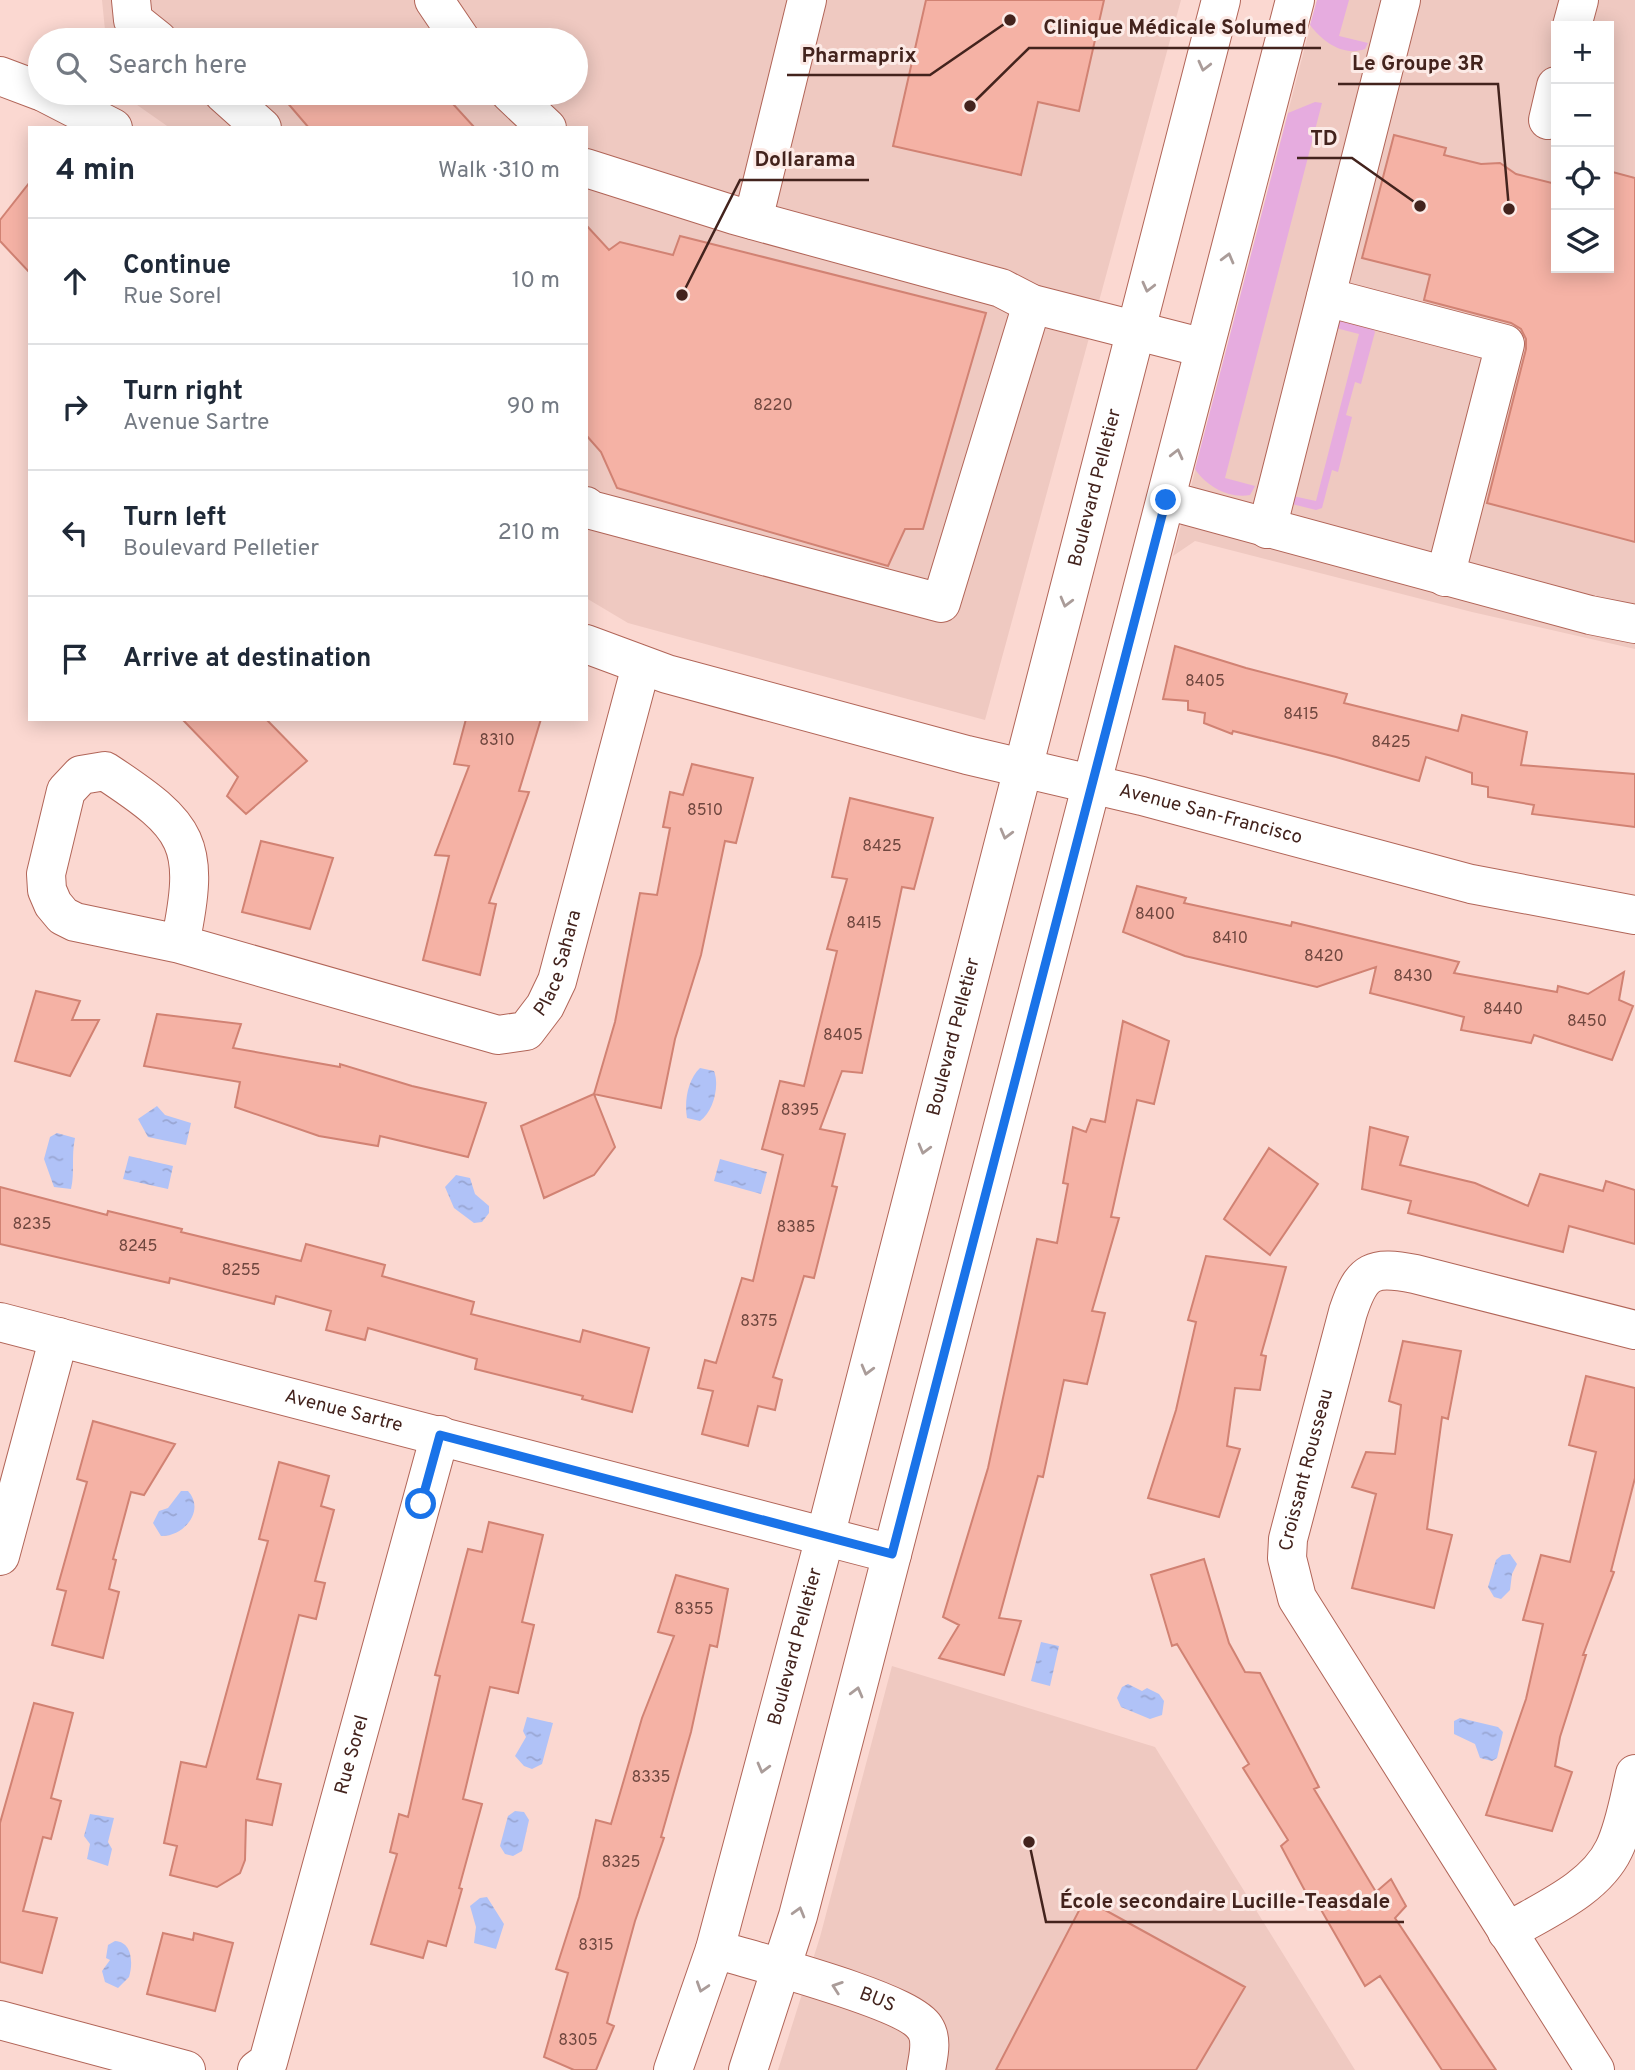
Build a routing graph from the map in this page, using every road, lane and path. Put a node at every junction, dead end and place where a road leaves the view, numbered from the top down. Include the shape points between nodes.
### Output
1 (131, 0) edge
2 (434, 0) edge
3 (807, 0) edge
4 (1221, 0) edge
5 (1295, 0) edge
6 (1401, 0) edge
7 (1579, 0) edge
8 (1573, 21) edge
9 (143, 28) edge
10 (453, 28) edge
11 (0, 76) edge
12 (28, 86) edge
13 (68, 105) edge
14 (236, 105) edge
15 (523, 105) edge
16 (109, 126) edge
17 (260, 126) edge
18 (545, 126) edge
19 (588, 169) edge
20 (753, 220) junction
21 (1325, 297) junction
22 (1032, 304) junction
23 (1137, 330) junction
24 (1205, 348) junction
25 (1166, 500) junction
26 (588, 508) edge
27 (1267, 529) junction
28 (1445, 577) junction
29 (1635, 624) edge
30 (588, 645) edge
31 (641, 666) junction
32 (1023, 768) junction
33 (1092, 785) junction
34 (1635, 915) edge
35 (180, 944) junction
36 (0, 1322) edge
37 (1635, 1330) edge
38 (59, 1337) junction
39 (440, 1435) junction
40 (825, 1537) junction
41 (892, 1554) junction
42 (0, 1556) edge
43 (1635, 1774) edge
44 (1507, 1932) junction
45 (715, 1949) junction
46 (781, 1969) junction
47 (0, 2020) edge
48 (186, 2070) edge
49 (257, 2070) edge
50 (673, 2070) edge
51 (748, 2070) edge
52 (926, 2070) edge
53 (1595, 2070) edge

1 - 9 street via 133,20
2 - 10 street
3 - 20 street
4 -> 23 street, Boulevard Pelletier
24 -> 5 street
6 - 21 street
7 - 8 street
11 - 12 street
13 - 16 street
14 - 17 street
15 - 18 street
19 - 20 street
20 - 22 street via 1001,288
21 - 27 street
21 - 28 street via 1505,344
22 - 23 street
22 - 26 street via 941,603
23 - 24 street
23 -> 32 street, Boulevard Pelletier
25 -> 24 street
25 - 27 street
25 - 33 street
27 - 28 street
28 - 29 street
30 - 31 street, Avenue San-Francisco
31 - 32 street, Avenue San-Francisco
31 - 35 street, Place Sahara via 557,981 526,1031 498,1035
32 - 33 street, Avenue San-Francisco
32 -> 40 street, Boulevard Pelletier
33 - 34 street, Avenue San-Francisco via 1471,884
33 - 41 street
35 - 35 street, Place Sahara via 75,922 53,904 46,874 66,791 81,775 105,771 159,810 182,836 190,864 191,893
36 - 38 street, Avenue Sartre
37 - 44 street, Croissant Rousseau via 1415,1274 1382,1269 1370,1273 1361,1281 1348,1312 1288,1539 1287,1558 1297,1598
38 - 39 street, Avenue Sartre
38 - 42 street
39 - 40 street, Avenue Sartre
39 - 49 street, Rue Sorel via 268,2062
40 - 41 street, Avenue Sartre
40 -> 45 street, Boulevard Pelletier
46 -> 41 street
43 - 44 street via 1614,1849 1602,1869
44 - 53 street, Croissant Rousseau
45 - 46 street, BUS
45 -> 50 street, Boulevard Pelletier
46 - 51 street
52 -> 46 street, BUS via 930,2045 926,2029 916,2018
47 - 48 street

